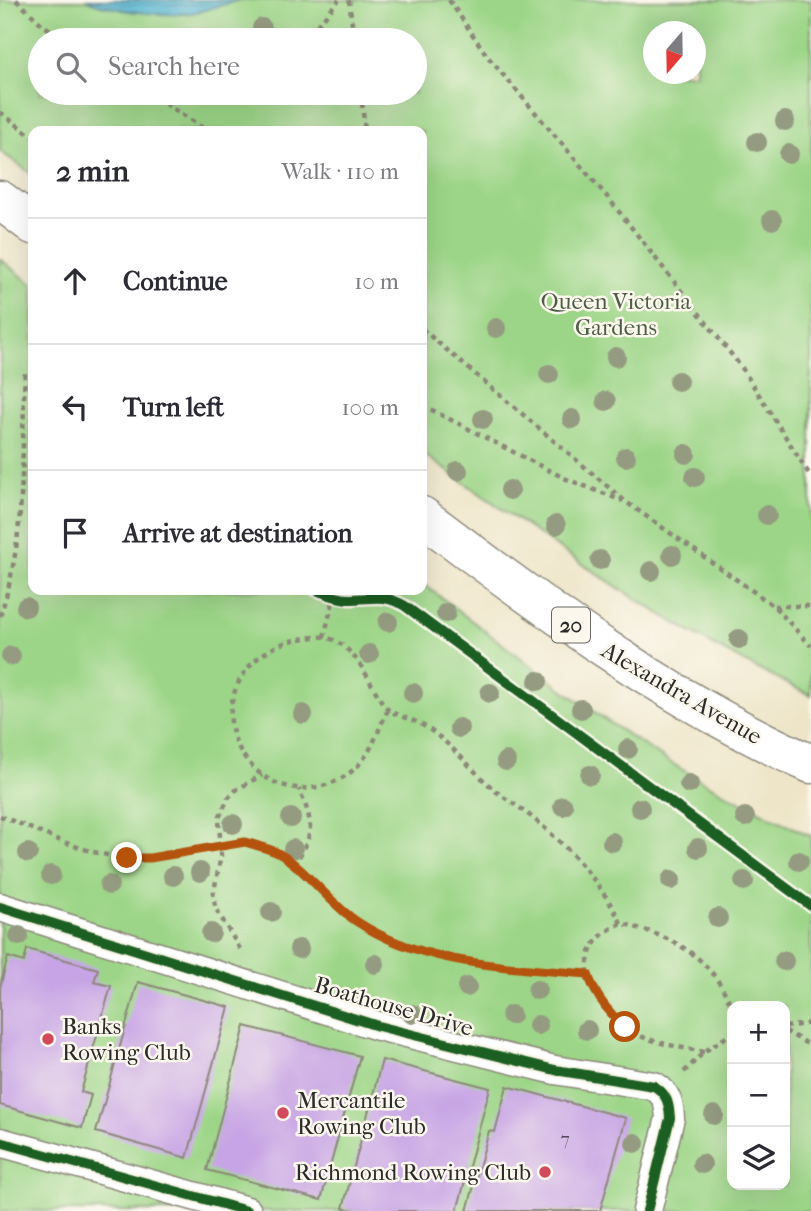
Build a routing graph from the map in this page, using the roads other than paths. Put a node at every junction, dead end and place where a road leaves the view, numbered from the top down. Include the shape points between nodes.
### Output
1 (0, 200) edge
2 (28, 221) edge
3 (427, 520) edge
4 (811, 764) edge
5 (0, 908) edge
6 (0, 1142) edge
7 (247, 1211) edge
8 (647, 1211) edge

1 - 2 highway
3 - 4 highway, Alexandra Avenue / 20 via 621,659 737,728
5 - 8 street, Boathouse Drive via 379,1026 555,1070 654,1086 669,1103 670,1118
6 - 7 street

